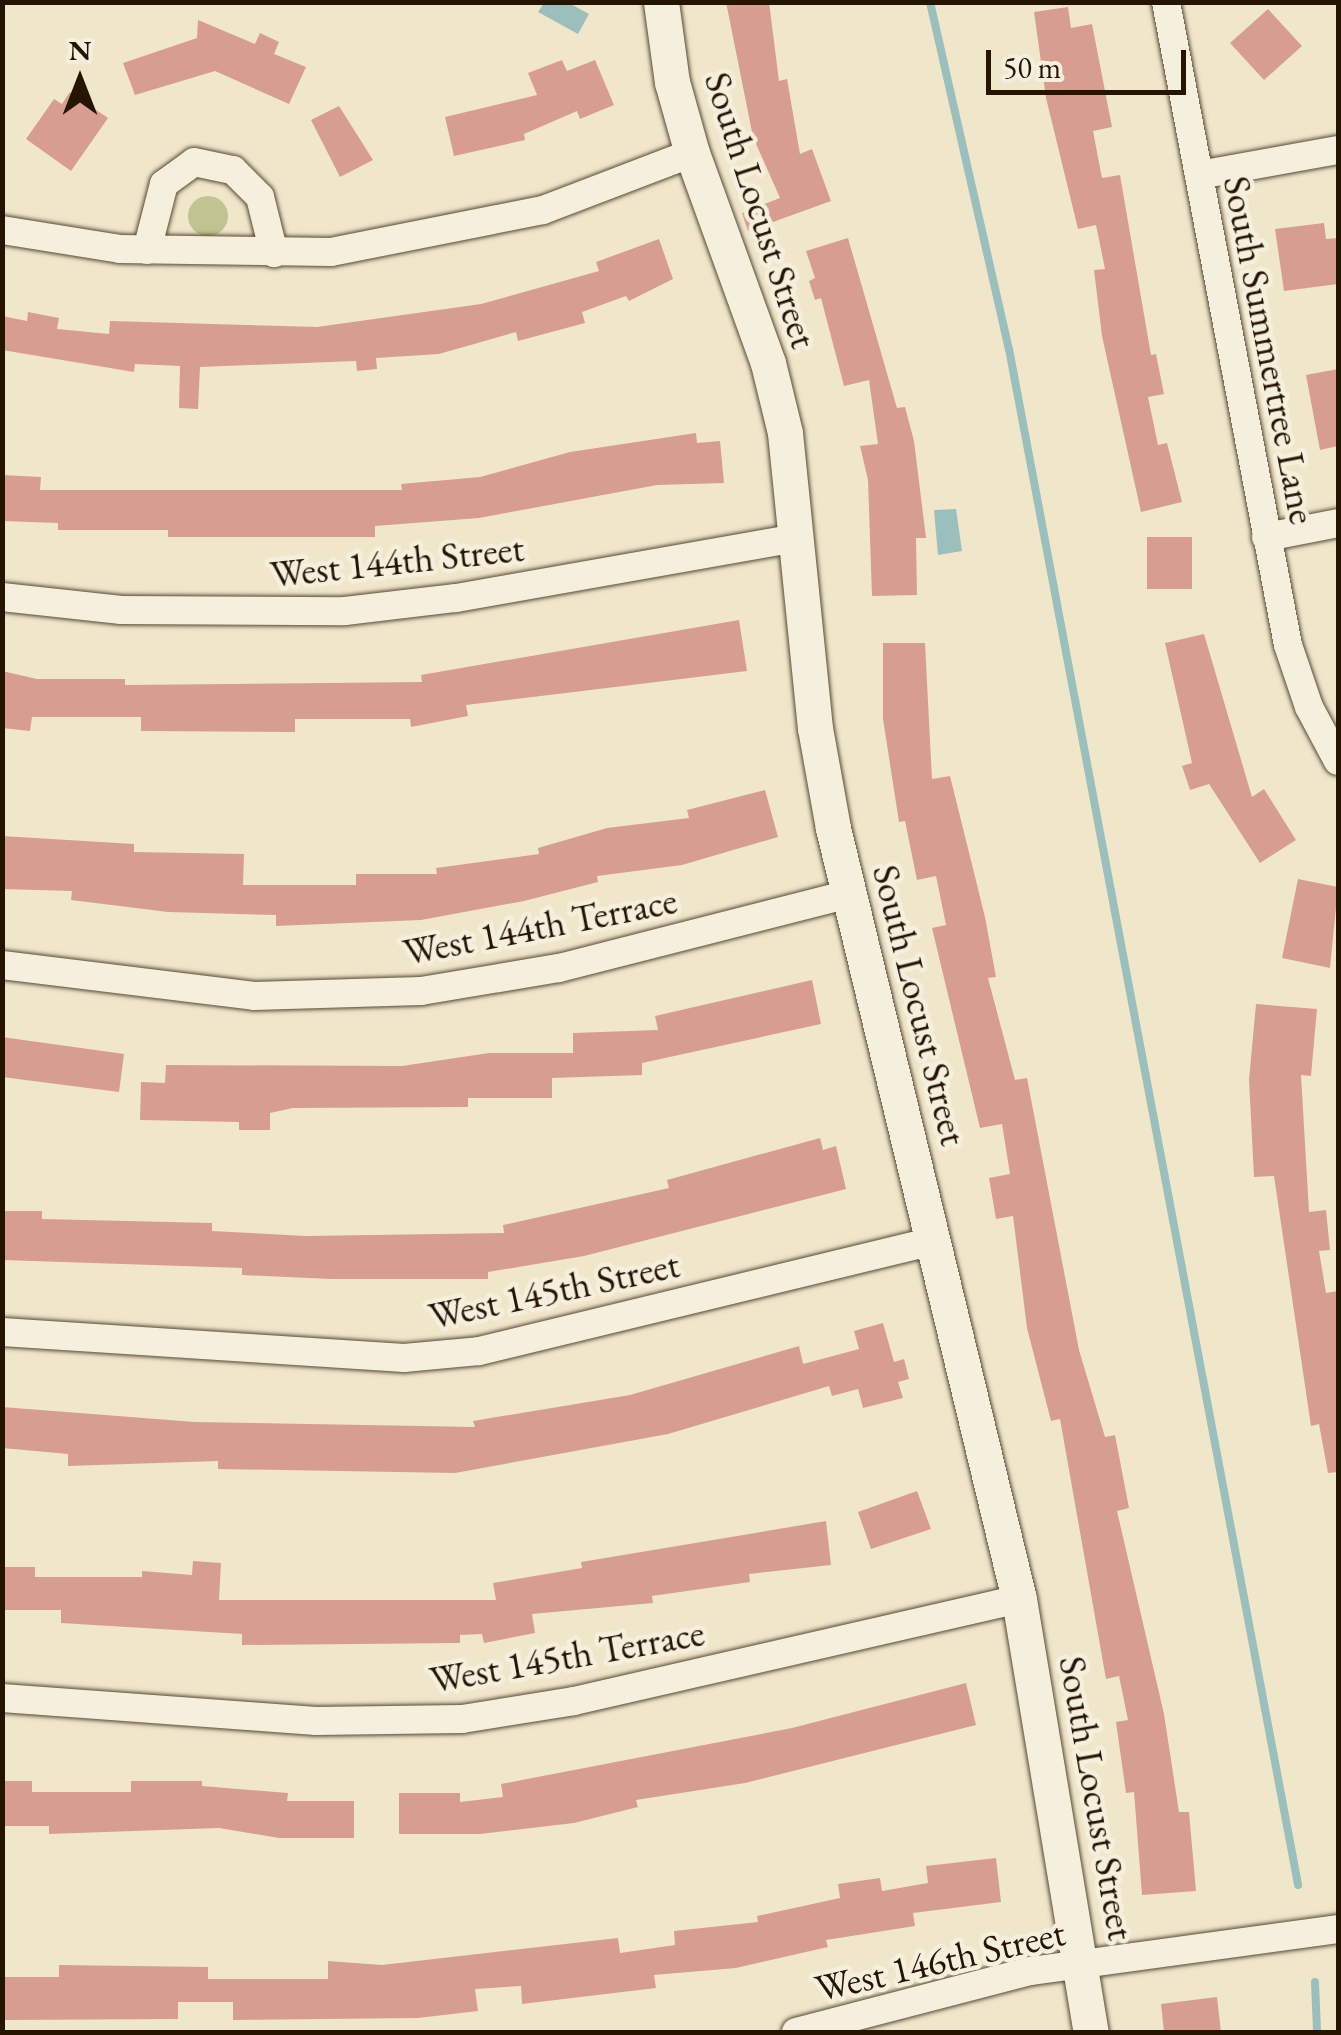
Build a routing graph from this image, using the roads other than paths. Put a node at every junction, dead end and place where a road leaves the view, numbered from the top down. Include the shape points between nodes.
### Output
1 (662, 2) edge
2 (1166, 2) edge
3 (1338, 150) edge
4 (692, 154) junction
5 (1199, 175) junction
6 (2, 230) edge
7 (147, 250) junction
8 (274, 252) junction
9 (1338, 523) edge
10 (1266, 537) junction
11 (798, 538) junction
12 (2, 597) edge
13 (1338, 762) edge
14 (848, 894) junction
15 (2, 966) edge
16 (934, 1241) junction
17 (2, 1332) edge
18 (1019, 1599) junction
19 (2, 1698) edge
20 (1338, 1929) edge
21 (1082, 1964) junction
22 (796, 2032) edge
23 (1090, 2032) edge

1 - 4 street, South Locust Street via 672,82
2 - 5 street, South Summertree Lane
3 - 5 street
4 - 8 street via 543,210 443,235 331,252
4 - 11 street, South Locust Street via 768,363
5 - 10 street, South Summertree Lane
6 - 7 street
7 - 8 street
7 - 8 street via 164,184 194,162 233,170 260,197
9 - 10 street
10 - 13 street, South Summertree Lane via 1288,645 1309,707
11 - 12 street, West 144th Street via 456,598 345,610 140,611
11 - 14 street, South Locust Street via 815,728
14 - 15 street, West 144th Terrace via 559,968 421,991 254,996
14 - 16 street, South Locust Street
16 - 17 street, West 145th Street via 544,1337 423,1356
16 - 18 street, South Locust Street
18 - 19 street, West 145th Terrace via 574,1700 462,1719 316,1722
18 - 21 street, South Locust Street
20 - 21 street, West 146th Street
21 - 22 street, West 146th Street via 969,1985
21 - 23 street, South Locust Street

